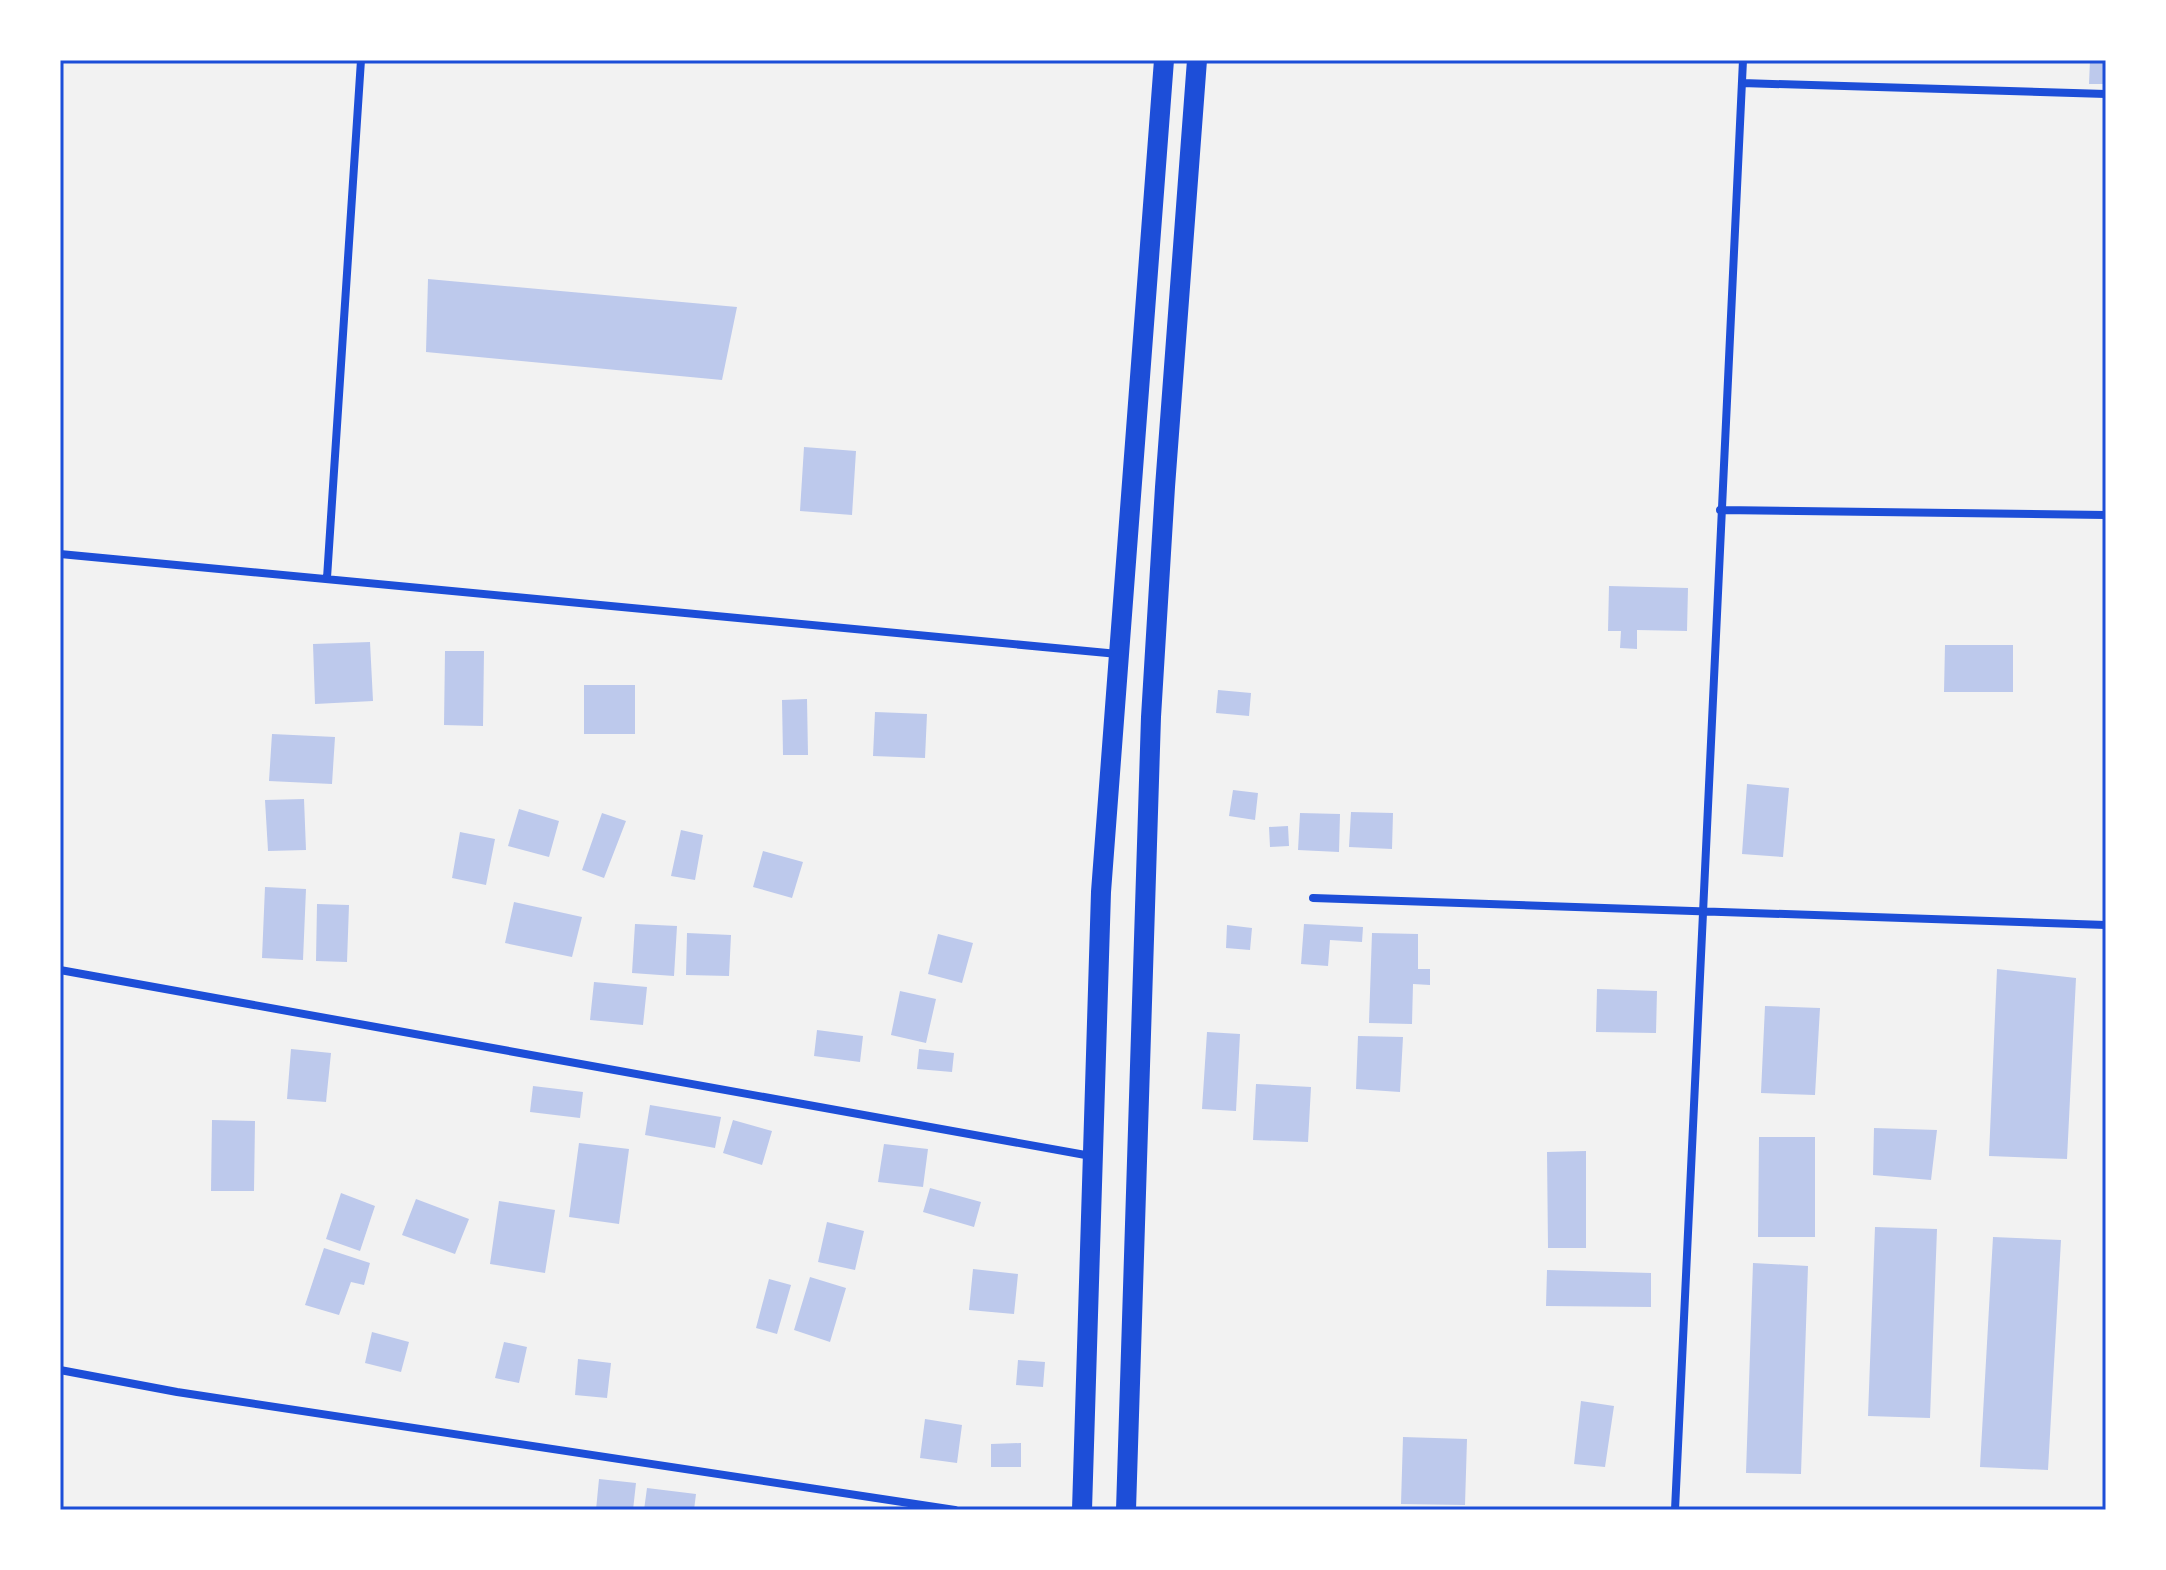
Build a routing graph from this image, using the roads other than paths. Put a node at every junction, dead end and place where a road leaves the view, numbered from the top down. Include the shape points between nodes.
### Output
1 (361, 60) edge
2 (1164, 60) edge
3 (1197, 60) edge
4 (1743, 60) edge
5 (1742, 83) junction
6 (2106, 94) edge
7 (1720, 510) junction
8 (2106, 515) edge
9 (60, 554) edge
10 (327, 578) junction
11 (1119, 654) junction
12 (1313, 898) dead end
13 (1702, 911) junction
14 (2106, 925) edge
15 (60, 970) edge
16 (1093, 1157) junction
17 (60, 1370) edge
18 (955, 1510) edge
19 (1082, 1510) edge
20 (1126, 1510) edge
21 (1675, 1510) edge

1 - 10 street
2 - 11 main road
3 - 20 main road via 1151,717
4 - 5 street
5 - 6 street
5 - 7 street
7 - 8 street
7 - 13 street
9 - 10 street
10 - 11 street
11 - 16 main road via 1101,892
12 - 13 street
13 - 14 street
13 - 21 street
15 - 16 street
16 - 19 main road
17 - 18 street

